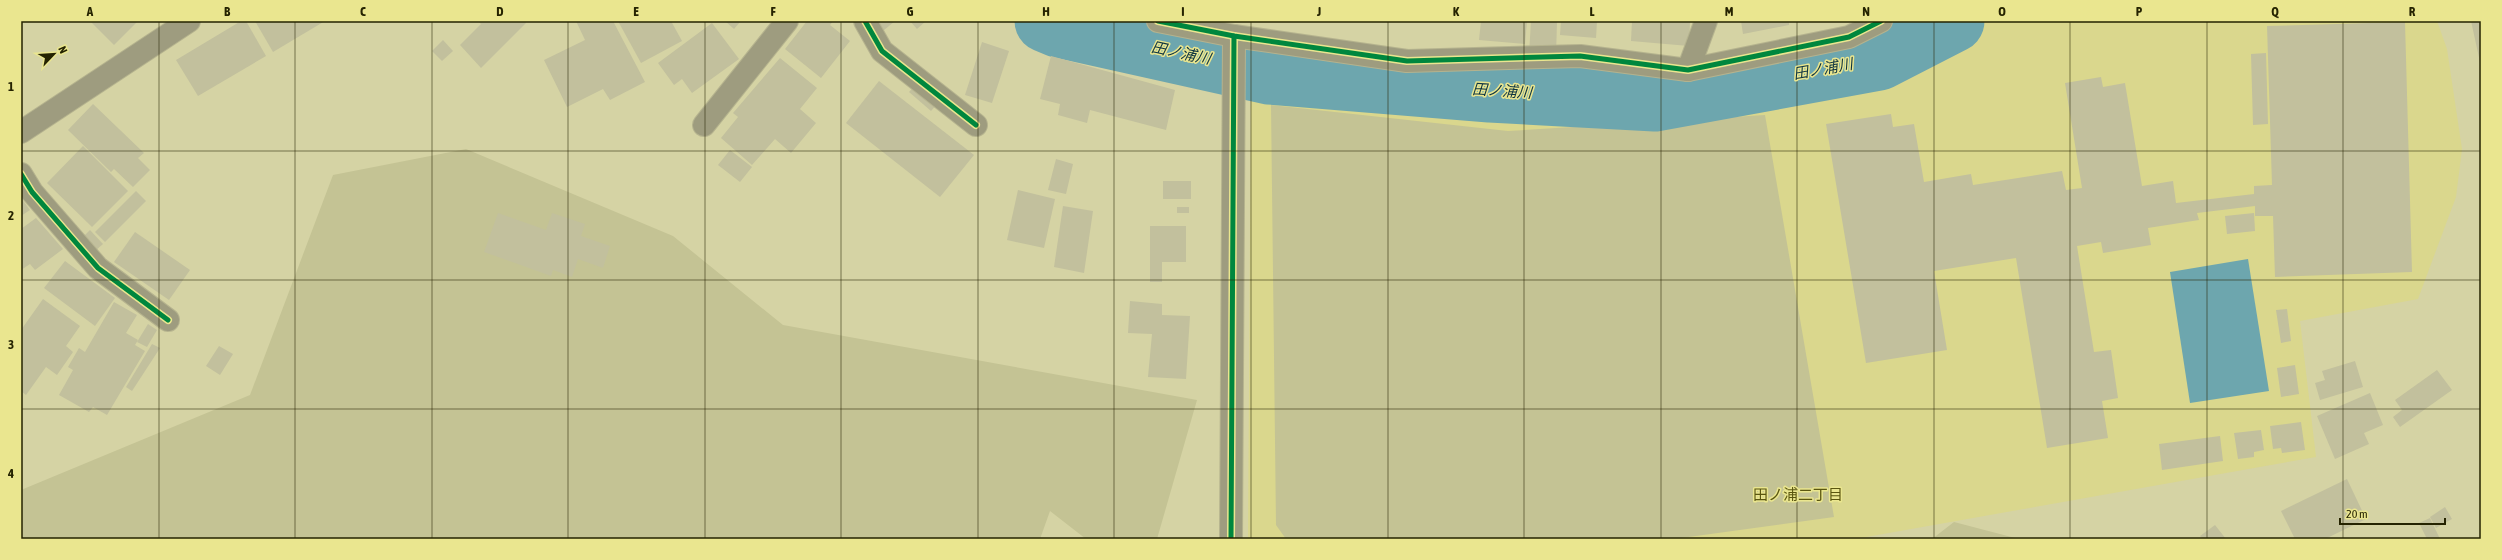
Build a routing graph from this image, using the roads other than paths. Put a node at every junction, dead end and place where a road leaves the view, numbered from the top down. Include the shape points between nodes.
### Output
1 (787, 21) edge
2 (865, 21) edge
3 (1158, 21) edge
4 (1706, 21) edge
5 (1881, 21) edge
6 (185, 22) edge
7 (1234, 45) junction
8 (1688, 70) junction
9 (704, 125) dead end
10 (976, 125) dead end
11 (21, 132) edge
12 (21, 174) edge
13 (168, 320) dead end
14 (1231, 539) edge

1 - 9 street
2 - 10 street via 882,51
3 - 7 street
4 - 8 street
5 - 8 street via 1849,37
6 - 11 street
7 - 8 street via 1407,61 1580,56
7 - 14 street
12 - 13 street via 32,192 98,268

